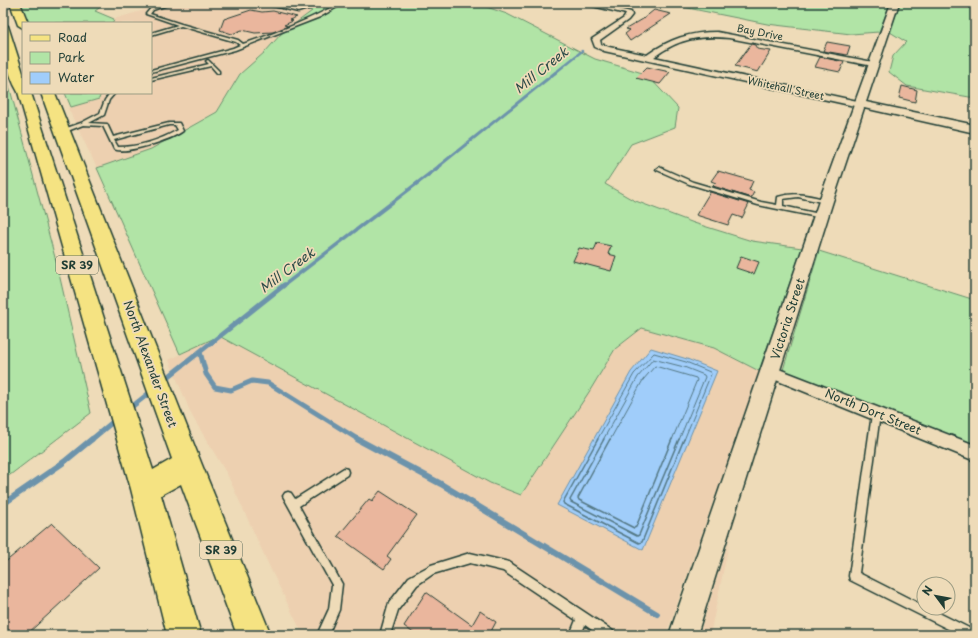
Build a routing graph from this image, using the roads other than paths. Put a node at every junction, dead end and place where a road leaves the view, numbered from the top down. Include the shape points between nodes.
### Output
1 (15, 3) edge
2 (171, 3) edge
3 (263, 3) edge
4 (281, 3) edge
5 (303, 3) edge
6 (324, 3) edge
7 (342, 3) edge
8 (584, 3) edge
9 (895, 3) edge
10 (274, 6) junction
11 (288, 9) junction
12 (22, 22) edge
13 (180, 24) junction
14 (3, 26) edge
15 (152, 34) edge
16 (242, 45) junction
17 (204, 57) junction
18 (648, 58) junction
19 (873, 64) junction
20 (19, 65) edge
21 (212, 65) junction
22 (152, 71) edge
23 (218, 72) dead end
24 (152, 79) edge
25 (22, 84) edge
26 (24, 94) edge
27 (48, 94) edge
28 (112, 94) edge
29 (859, 104) junction
30 (102, 114) junction
31 (33, 120) junction
32 (83, 124) junction
33 (105, 125) junction
34 (975, 129) edge
35 (63, 132) junction
36 (111, 139) junction
37 (659, 169) dead end
38 (780, 207) junction
39 (824, 209) junction
40 (771, 372) junction
41 (876, 414) junction
42 (975, 453) edge
43 (188, 466) junction
44 (344, 472) dead end
45 (145, 489) junction
46 (288, 496) dead end
47 (293, 506) junction
48 (583, 618) junction
49 (184, 635) edge
50 (254, 635) edge
51 (322, 635) edge
52 (385, 635) edge
53 (575, 635) edge
54 (609, 635) edge
55 (683, 635) edge
56 (971, 635) edge

1 - 12 main road
2 - 13 lane via 152,9 148,14
3 - 10 lane
4 - 10 lane
5 - 11 lane
6 - 11 lane via 302,11
7 - 16 lane via 319,16
8 - 18 street, Whitehall Street via 630,15 596,39 598,44 607,49
9 - 19 street, Victoria Street
10 - 11 lane
13 - 15 lane via 172,29
13 - 16 lane via 237,41
14 - 20 main road
16 - 17 lane
17 - 21 lane
17 - 22 lane
18 - 19 street, Bay Drive via 674,40 706,34 730,36
18 - 29 street, Whitehall Street
19 - 29 street, Victoria Street
20 - 25 main road
21 - 23 lane
21 - 24 lane
26 - 31 main road, SR 39
27 - 35 main road, North Alexander Street / SR 39
28 - 30 lane via 104,105
29 - 34 street, Whitehall Street
29 - 39 street, Victoria Street
30 - 32 lane
30 - 33 lane
31 - 35 main road via 49,130
31 - 45 main road, SR 39
32 - 33 lane
32 - 35 lane
33 - 36 lane
35 - 43 main road, North Alexander Street / SR 39
36 - 36 lane via 116,149 125,150 173,136 181,131 177,124 169,124
37 - 38 lane via 691,183 760,204
38 - 39 lane
38 - 39 lane via 780,198 798,194
39 - 40 street, Victoria Street
40 - 41 street, North Dort Street
40 - 55 street, Victoria Street
41 - 42 street, North Dort Street
41 - 56 lane via 854,576
43 - 45 main road
43 - 50 main road, North Alexander Street / SR 39
44 - 47 lane
45 - 49 main road, SR 39
46 - 47 lane
47 - 51 lane via 337,584 334,610
48 - 52 lane via 505,566 470,558 431,570 413,581 393,608
48 - 53 lane
48 - 54 lane

